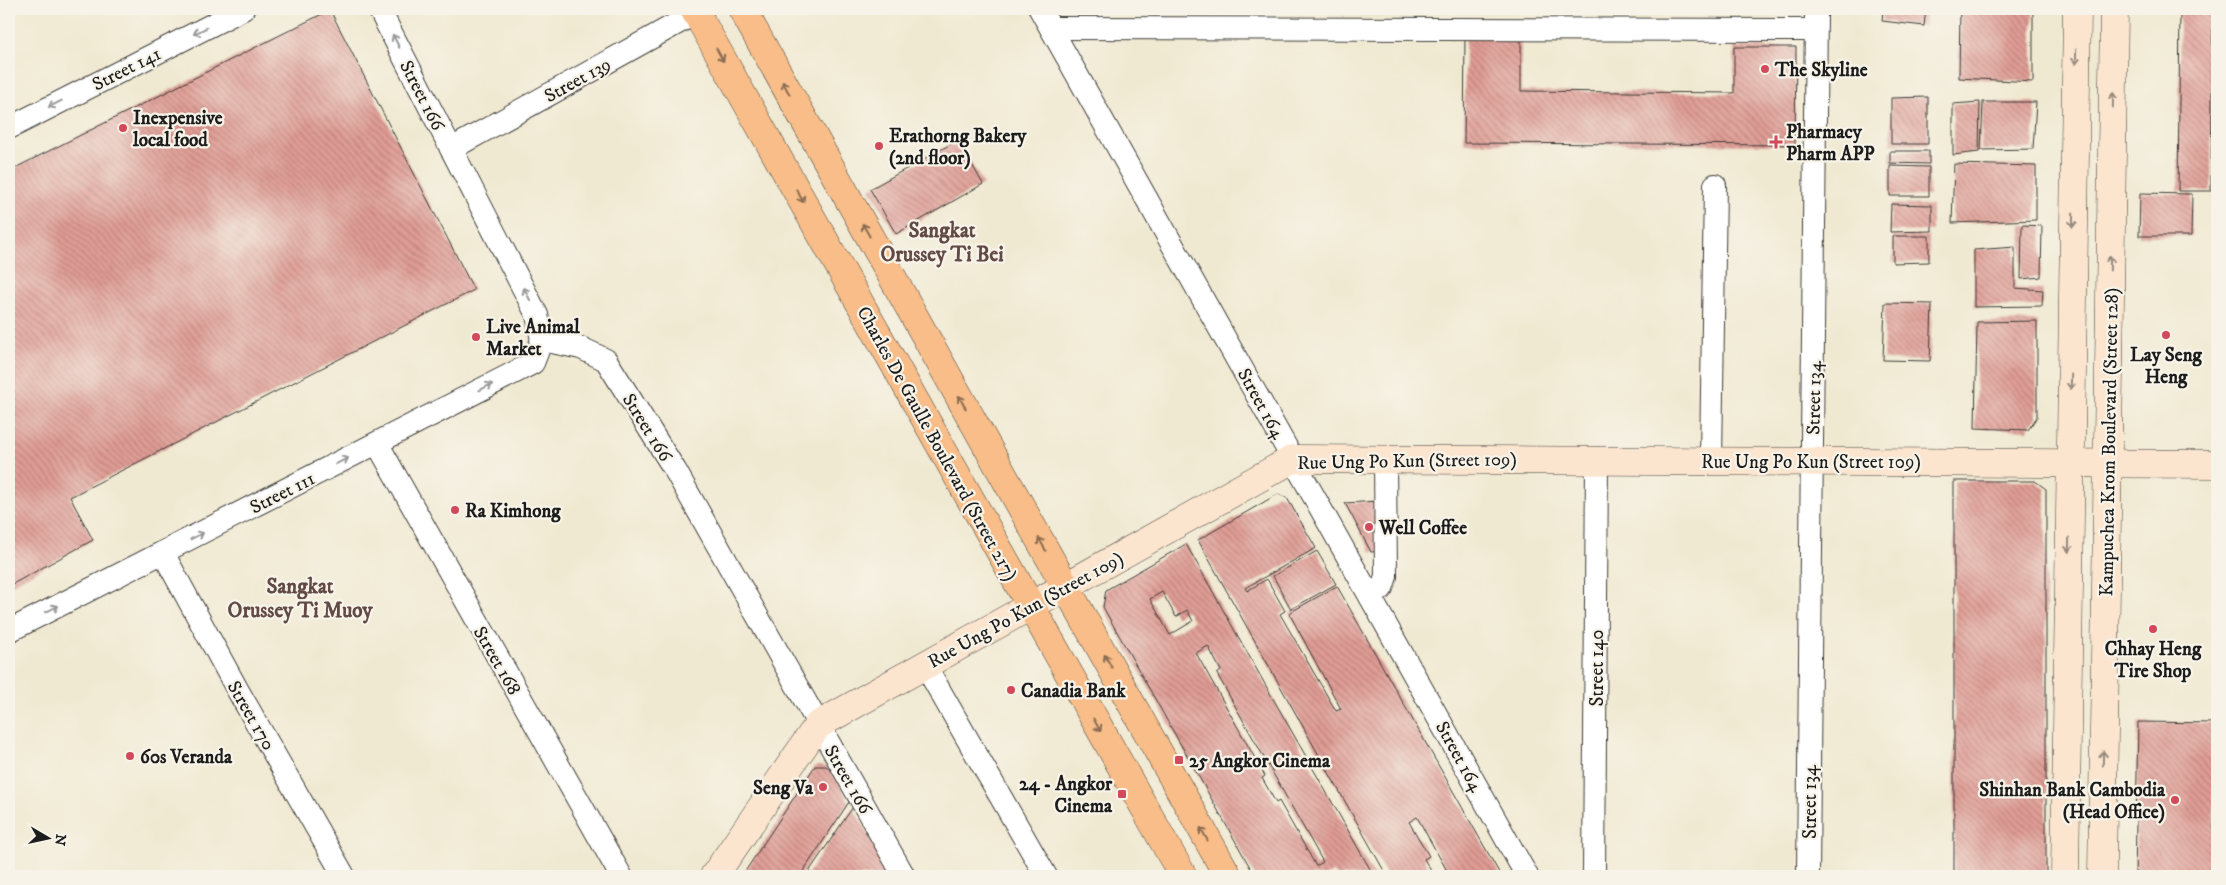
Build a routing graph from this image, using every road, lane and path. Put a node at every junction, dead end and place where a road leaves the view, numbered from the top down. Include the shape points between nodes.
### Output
1 (243, 9) edge
2 (379, 9) edge
3 (742, 9) edge
4 (2076, 9) edge
5 (2114, 9) edge
6 (698, 10) edge
7 (1045, 18) edge
8 (1816, 20) edge
9 (9, 128) edge
10 (451, 149) junction
11 (1715, 185) dead end
12 (542, 340) junction
13 (377, 443) junction
14 (1293, 459) junction
15 (1386, 459) junction
16 (1597, 460) junction
17 (1711, 461) junction
18 (1812, 461) junction
19 (2070, 463) junction
20 (2107, 463) junction
21 (2217, 464) edge
22 (164, 553) junction
23 (1066, 586) junction
24 (1371, 598) junction
25 (1030, 606) junction
26 (9, 631) edge
27 (925, 665) junction
28 (818, 725) junction
29 (344, 876) edge
30 (621, 876) edge
31 (714, 876) edge
32 (904, 876) edge
33 (1046, 876) edge
34 (1183, 876) edge
35 (1228, 876) edge
36 (1527, 876) edge
37 (1594, 876) edge
38 (1808, 876) edge
39 (2065, 876) edge
40 (2102, 876) edge

1 -> 9 street, Street 141
10 -> 2 street, Street 166
23 -> 3 main road
4 -> 19 main road, Kampuchea Krom Boulevard (Street 128)
20 -> 5 main road, Kampuchea Krom Boulevard (Street 128)
6 - 10 street, Street 139
6 -> 25 main road, Charles De Gaulle Boulevard (Street 217)
7 - 8 street
7 - 14 street, Street 164
8 - 18 street, Street 134
12 -> 10 street, Street 166 via 537,315
11 - 17 street
13 -> 12 street, Street 111 via 532,363
12 - 28 street, Street 166 via 581,348 606,360 675,470
22 -> 13 street, Street 111
13 - 30 street, Street 168
14 - 15 main road, Rue Ung Po Kun (Street 109)
14 - 23 main road, Rue Ung Po Kun (Street 109)
14 - 24 street, Street 164
15 - 16 main road, Rue Ung Po Kun (Street 109)
15 - 24 street via 1386,576 1382,588
16 - 17 main road, Rue Ung Po Kun (Street 109)
16 - 37 street, Street 140
17 - 18 main road, Rue Ung Po Kun (Street 109)
18 - 19 main road, Rue Ung Po Kun (Street 109)
18 - 38 street, Street 134
19 - 20 main road, Rue Ung Po Kun (Street 109)
19 -> 39 main road, Kampuchea Krom Boulevard (Street 128)
20 - 21 main road, Rue Ung Po Kun (Street 109)
40 -> 20 main road, Kampuchea Krom Boulevard (Street 128)
26 -> 22 street, Street 111
22 - 29 street, Street 170
23 - 25 main road, Rue Ung Po Kun (Street 109)
35 -> 23 main road
24 - 36 street, Street 164
25 - 27 main road, Rue Ung Po Kun (Street 109)
25 -> 34 main road, Charles De Gaulle Boulevard (Street 217)
27 - 28 main road, Rue Ung Po Kun (Street 109)
27 - 33 street
28 - 31 main road, Rue Ung Po Kun (Street 109)
28 - 32 street, Street 166

